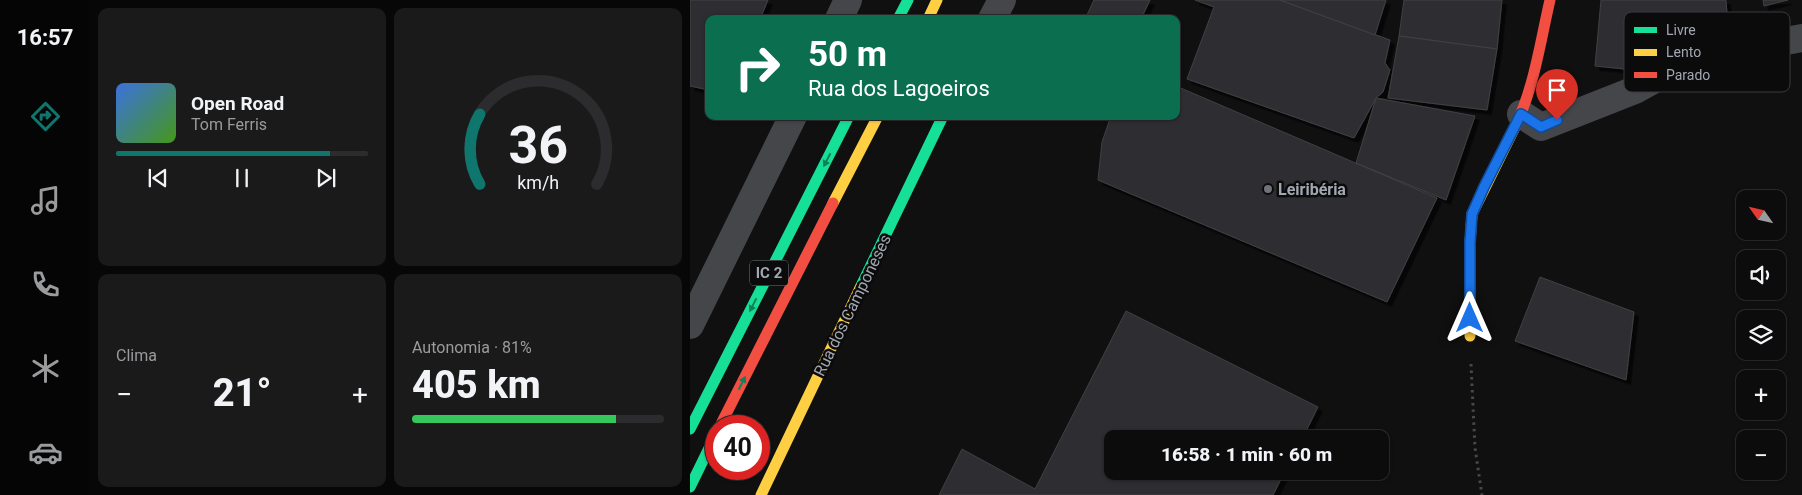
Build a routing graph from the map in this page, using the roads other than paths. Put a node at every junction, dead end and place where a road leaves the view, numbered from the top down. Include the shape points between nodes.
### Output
1 (848, 0) edge
2 (908, 0) edge
3 (938, 0) edge
4 (1002, 0) edge
5 (1550, 0) edge
6 (841, 15) edge
7 (900, 15) edge
8 (930, 15) edge
9 (994, 15) edge
10 (1629, 92) edge
11 (1521, 114) junction
12 (790, 120) edge
13 (847, 120) edge
14 (876, 120) edge
15 (942, 120) edge
16 (690, 325) edge
17 (1470, 336) road end
18 (726, 415) edge
19 (690, 429) edge
20 (705, 456) edge
21 (690, 487) edge
22 (761, 495) edge

1 - 6 street
2 - 7 main road
3 - 8 main road
4 - 9 street
5 - 11 main road via 1532,81
10 - 11 street via 1541,127
11 - 17 main road via 1472,214
12 - 16 street
13 -> 19 main road, IC 2
18 -> 14 main road, IC 2
15 - 22 main road, Rua dos Camponeses
20 - 21 main road

